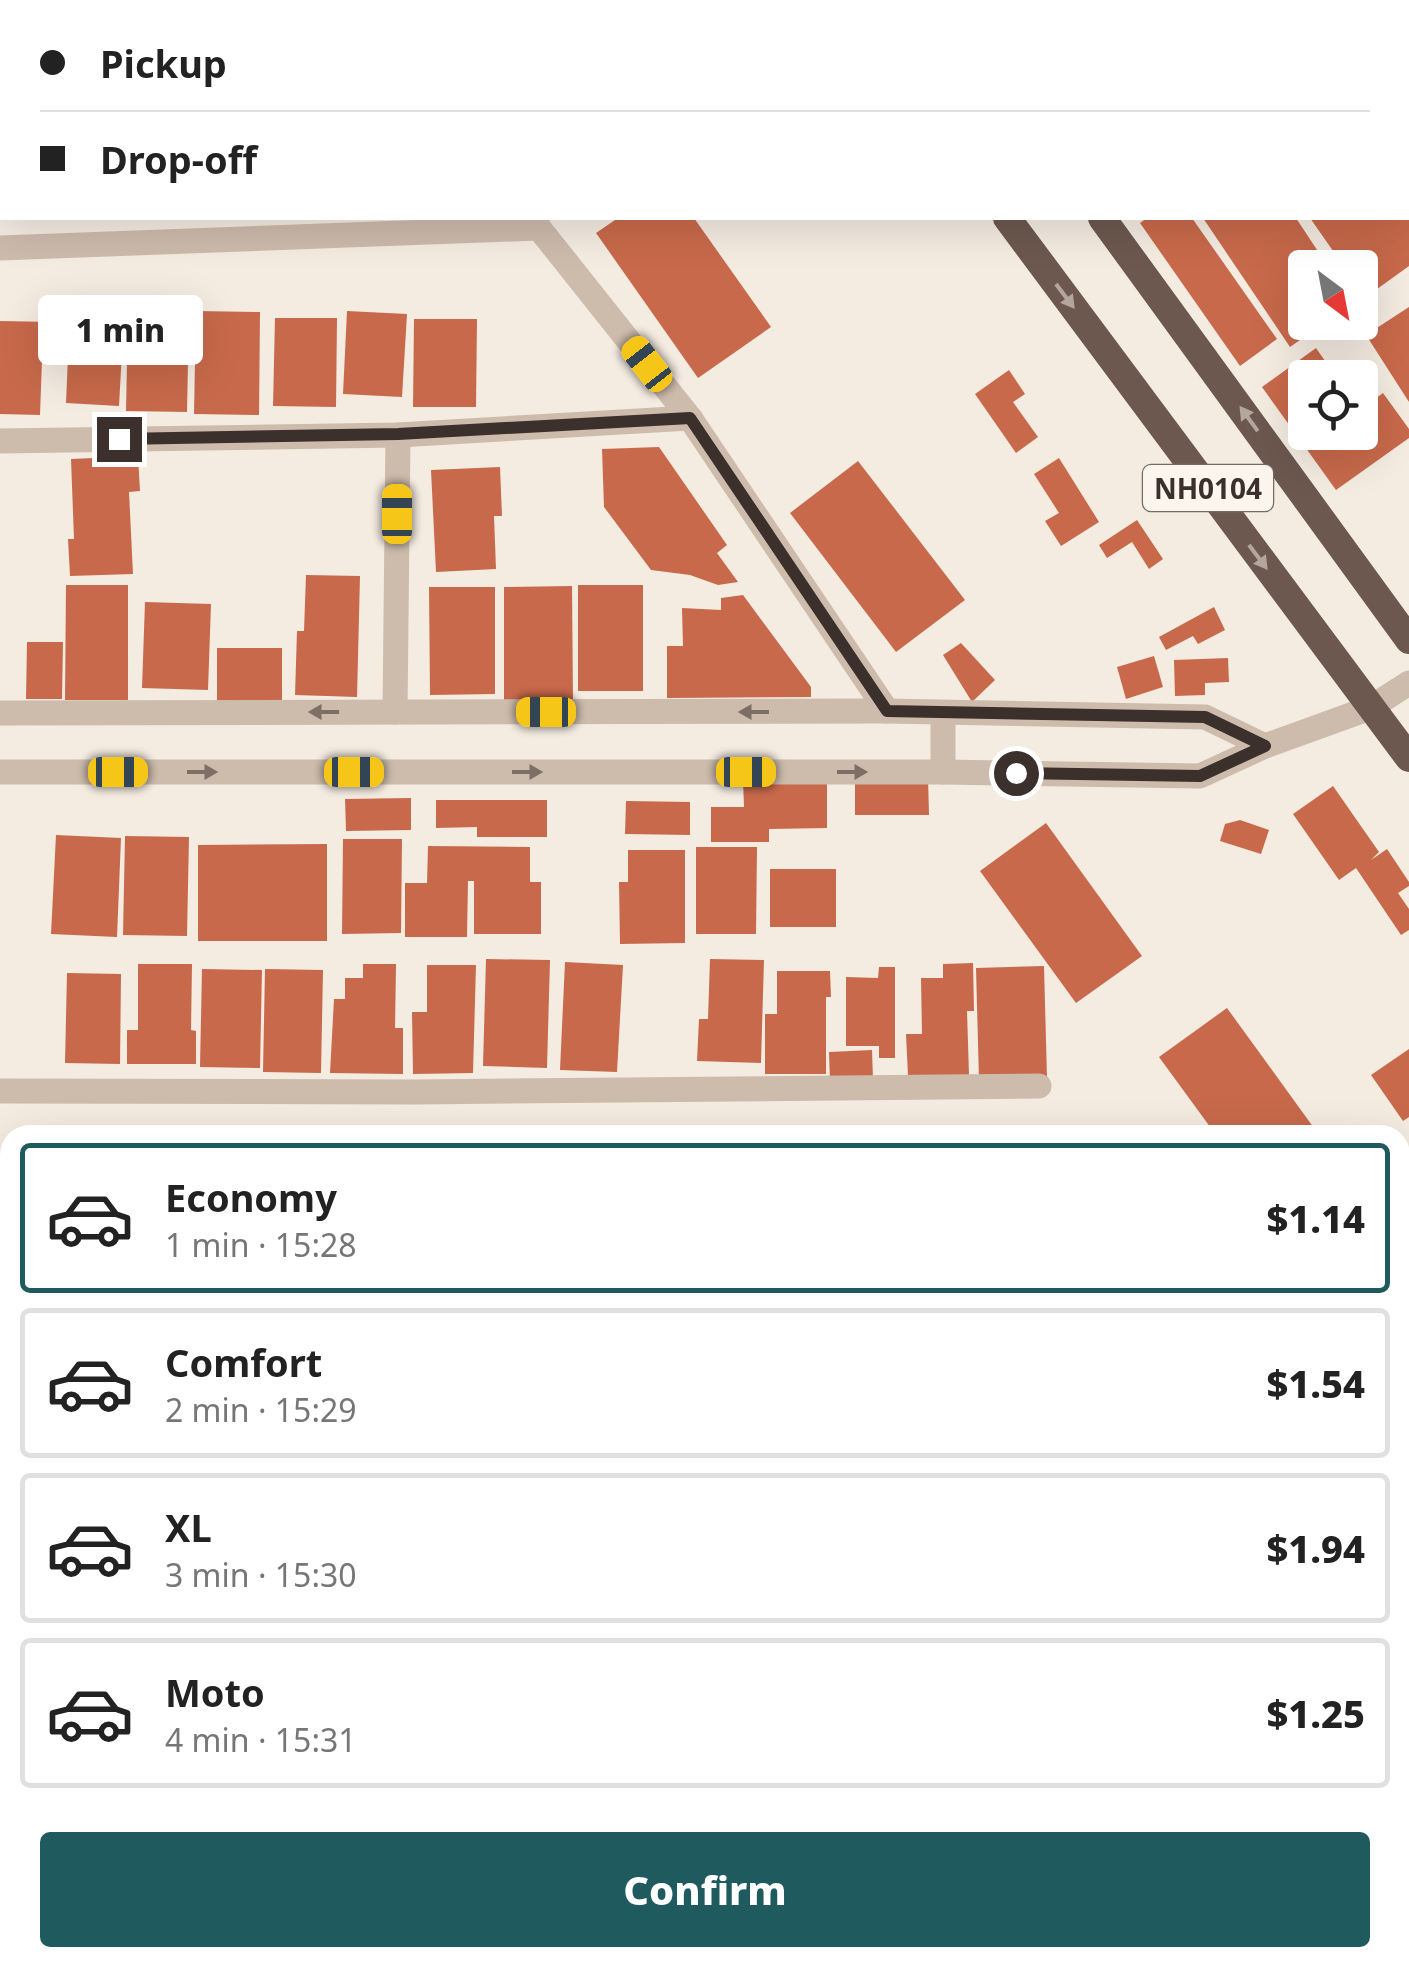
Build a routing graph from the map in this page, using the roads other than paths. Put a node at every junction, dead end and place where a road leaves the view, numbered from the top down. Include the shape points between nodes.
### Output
1 (1008, 220) edge
2 (1103, 220) edge
3 (535, 223) edge
4 (0, 248) edge
5 (690, 418) junction
6 (398, 434) junction
7 (0, 441) edge
8 (1409, 640) edge
9 (1409, 683) edge
10 (1370, 708) junction
11 (887, 711) junction
12 (395, 712) junction
13 (944, 712) junction
14 (0, 713) edge
15 (1265, 746) junction
16 (1409, 758) edge
17 (0, 772) edge
18 (943, 772) junction
19 (1039, 1086) dead end
20 (0, 1092) edge

1 -> 10 highway, NH0104
8 -> 2 highway, NH0104
3 - 4 street
3 - 5 street
5 - 6 street
5 - 11 street
6 - 7 street
6 - 12 street
9 - 10 street
10 - 15 street
10 - 16 highway, NH0104
11 -> 12 street
11 - 13 street
12 -> 14 street
13 - 15 street via 1205,717
13 - 18 street
15 - 18 street via 1200,776
17 -> 18 street
19 - 20 street

